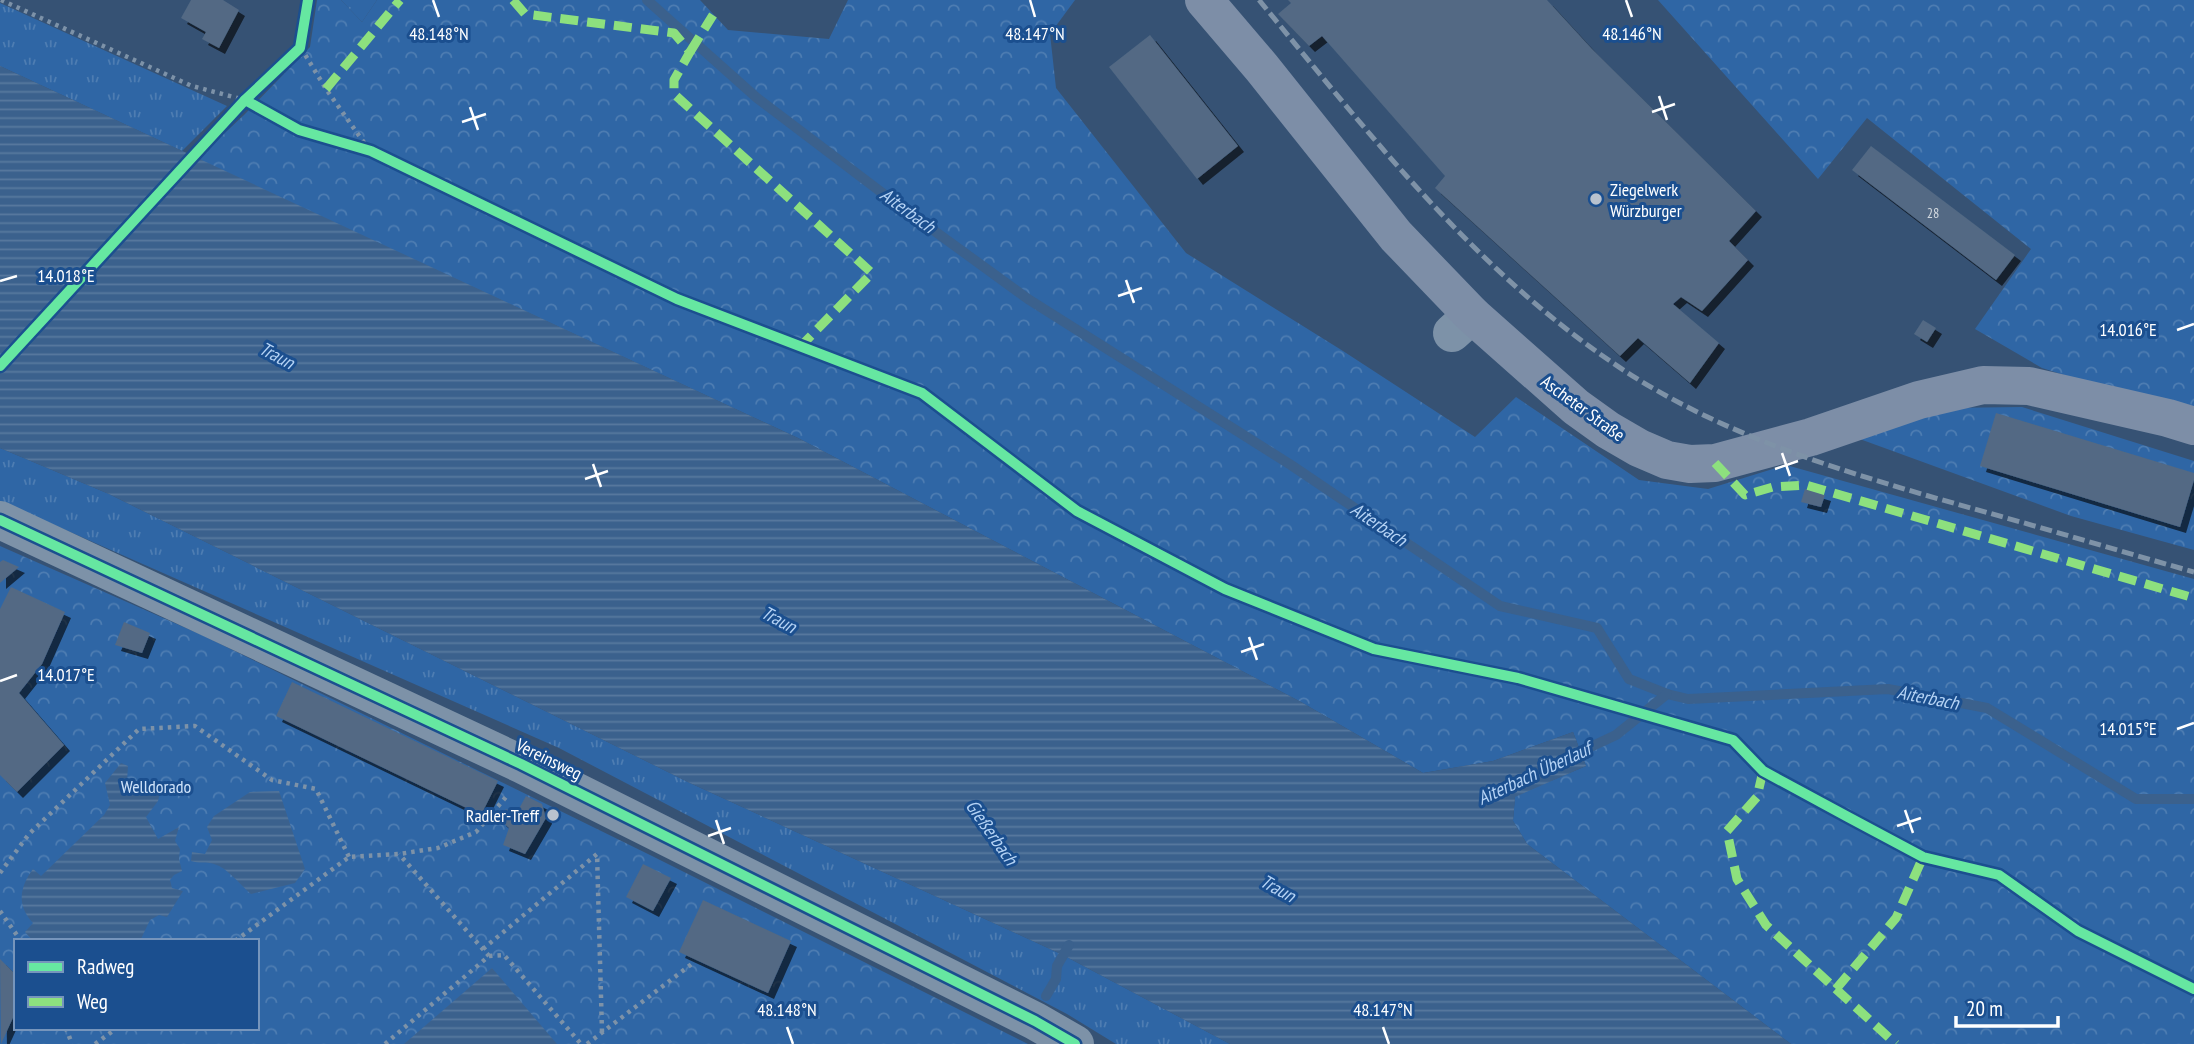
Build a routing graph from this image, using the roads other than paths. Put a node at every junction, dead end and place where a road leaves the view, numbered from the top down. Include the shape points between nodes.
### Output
1 (1204, 0) edge
2 (2194, 426) edge
3 (0, 520) edge
4 (1075, 1044) edge

1 - 2 main road, Ascheter Straße via 1462,324 1639,448 1690,464 1715,463 1983,385 2029,386
3 - 4 street, Vereinsweg via 521,764

